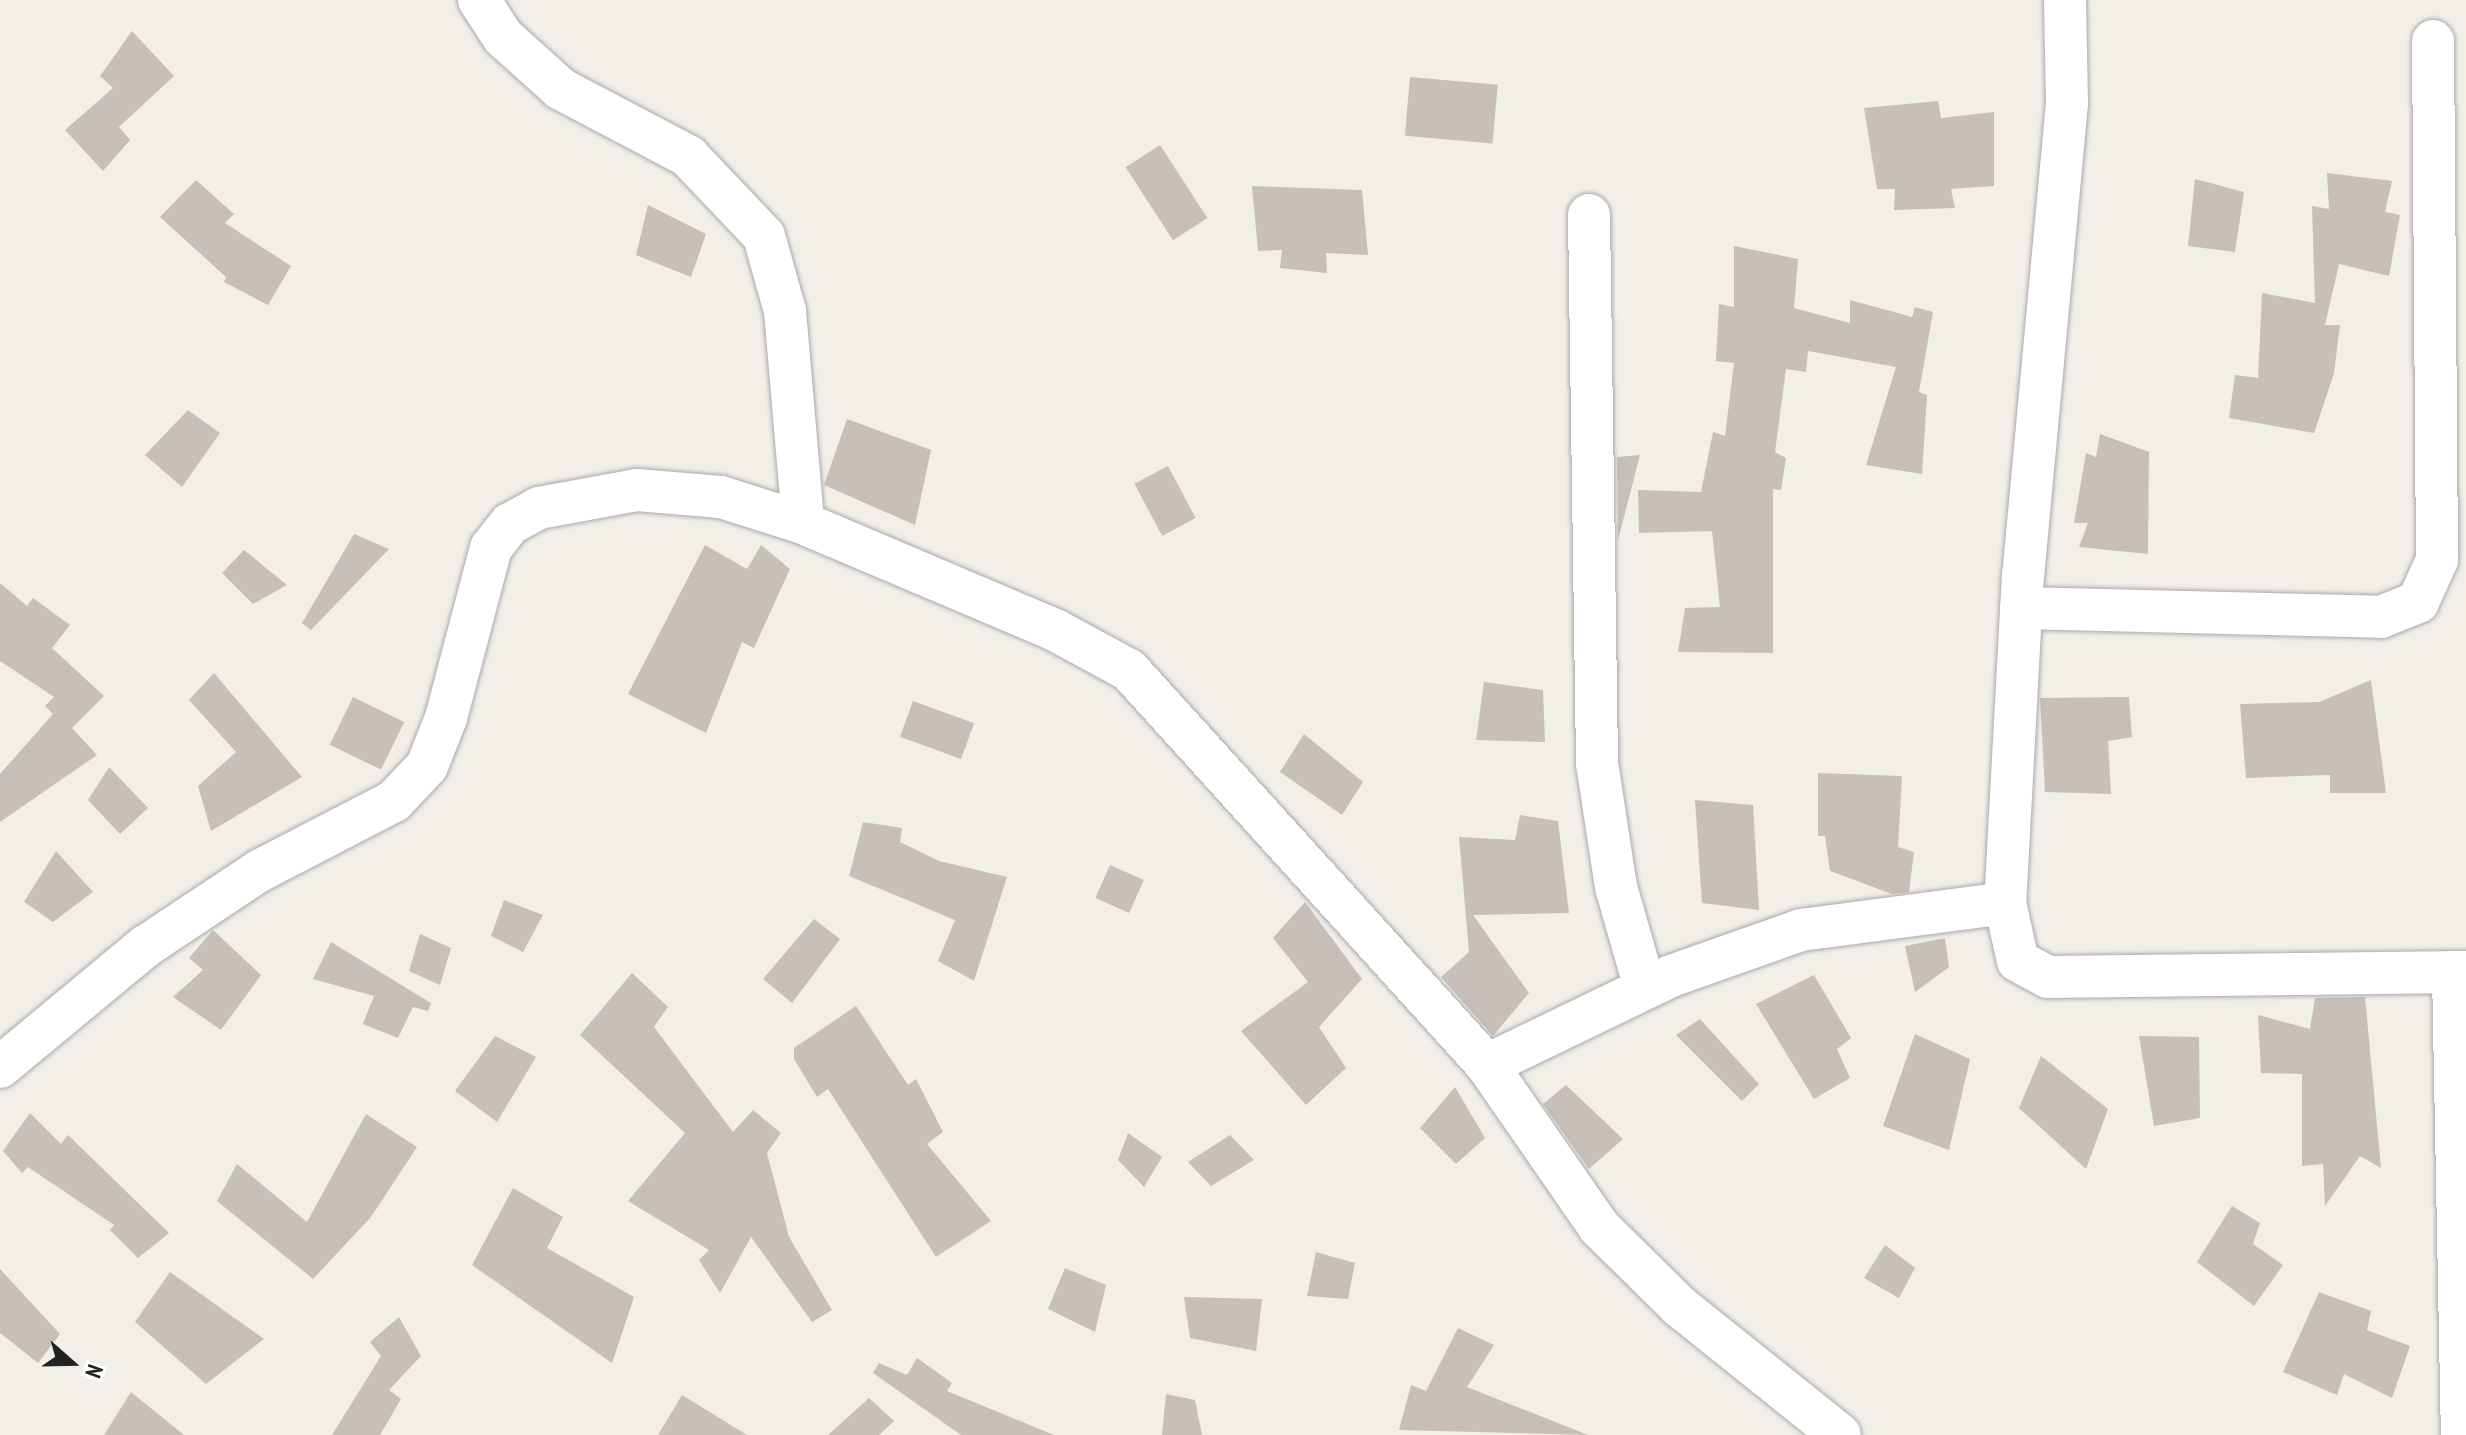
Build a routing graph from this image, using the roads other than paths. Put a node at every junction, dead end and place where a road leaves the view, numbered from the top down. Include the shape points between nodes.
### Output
1 (479, 0) edge
2 (2065, 0) edge
3 (2433, 41) dead end
4 (1589, 215) dead end
5 (803, 523) junction
6 (2021, 608) junction
7 (2005, 903) junction
8 (2459, 972) edge
9 (1645, 988) junction
10 (1487, 1065) junction
11 (0, 1067) edge
12 (1840, 1435) edge
13 (2462, 1435) edge

1 - 5 street via 503,37 561,89 688,156 764,236 785,311
2 - 6 street via 2067,103
3 - 6 street via 2437,560 2418,602 2381,617
4 - 9 street via 1597,763 1616,887
5 - 10 street via 1055,630 1129,670
5 - 11 street via 721,497 637,490 539,508 510,524 491,548 427,766 394,801 259,871 146,946
6 - 7 street
7 - 8 street via 2018,961 2048,977
7 - 9 street via 1801,930
8 - 13 street
9 - 10 street
10 - 12 street via 1599,1227 1679,1306

